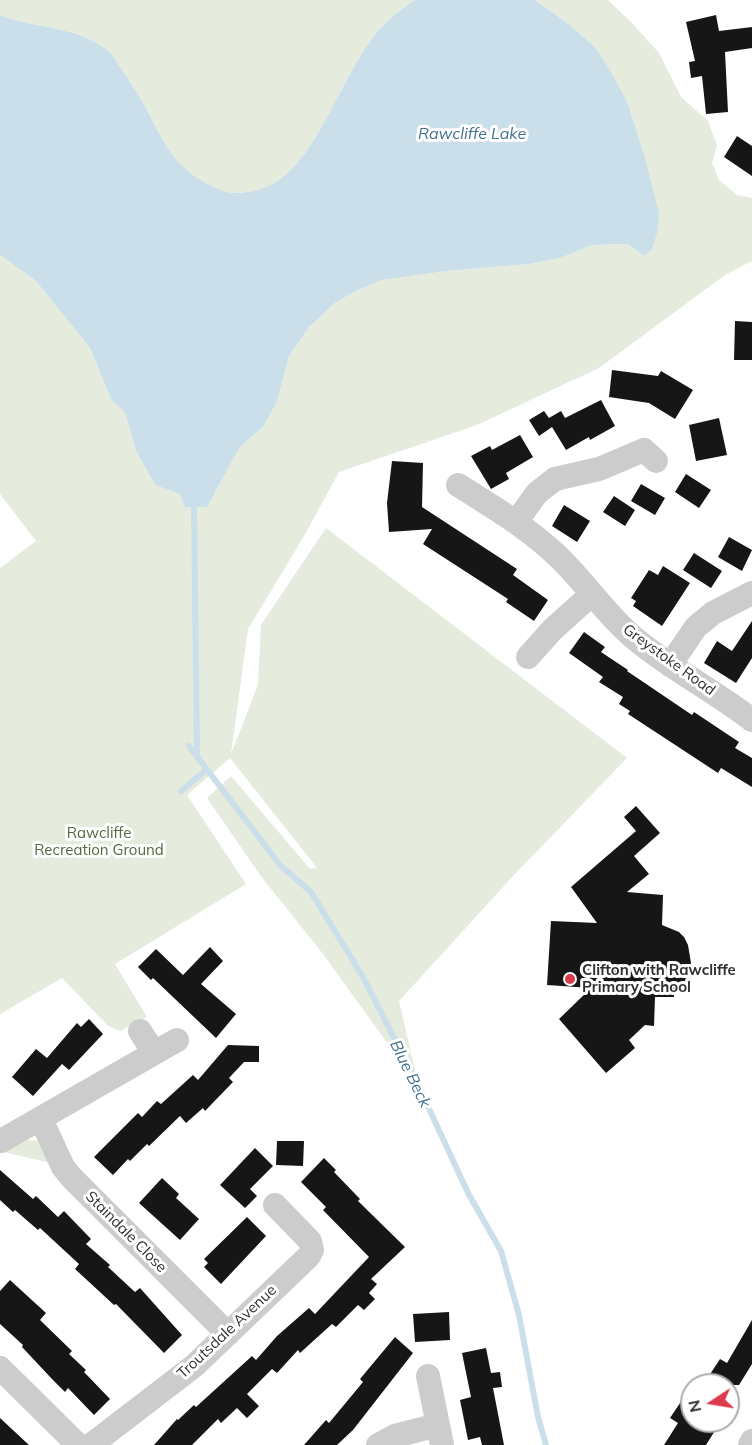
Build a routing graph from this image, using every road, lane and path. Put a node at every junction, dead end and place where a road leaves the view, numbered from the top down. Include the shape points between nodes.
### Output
1 (648, 449) dead end
2 (458, 485) dead end
3 (516, 522) junction
4 (752, 593) edge
5 (591, 595) junction
6 (528, 657) dead end
7 (670, 665) junction
8 (752, 720) edge
9 (140, 1031) dead end
10 (177, 1040) dead end
11 (154, 1053) junction
12 (41, 1119) junction
13 (1, 1141) edge
14 (275, 1205) dead end
15 (228, 1334) junction
16 (0, 1368) edge
17 (428, 1376) dead end
18 (440, 1435) edge
19 (78, 1445) edge
20 (91, 1445) edge
21 (378, 1445) edge

1 - 3 street via 599,470 555,479 537,493
2 - 3 street, Greystoke Road
3 - 5 street, Greystoke Road via 552,550
4 - 7 street via 713,613 696,627
5 - 6 street
5 - 7 street, Greystoke Road via 621,627
7 - 8 street, Greystoke Road
9 - 11 street
10 - 11 street
11 - 12 street
12 - 13 street
12 - 15 street, Staindale Close via 71,1177
14 - 15 street, Troutsdale Avenue via 310,1241 312,1250
15 - 20 street, Troutsdale Avenue via 194,1366
16 - 19 street
17 - 18 street
18 - 21 street via 395,1436

